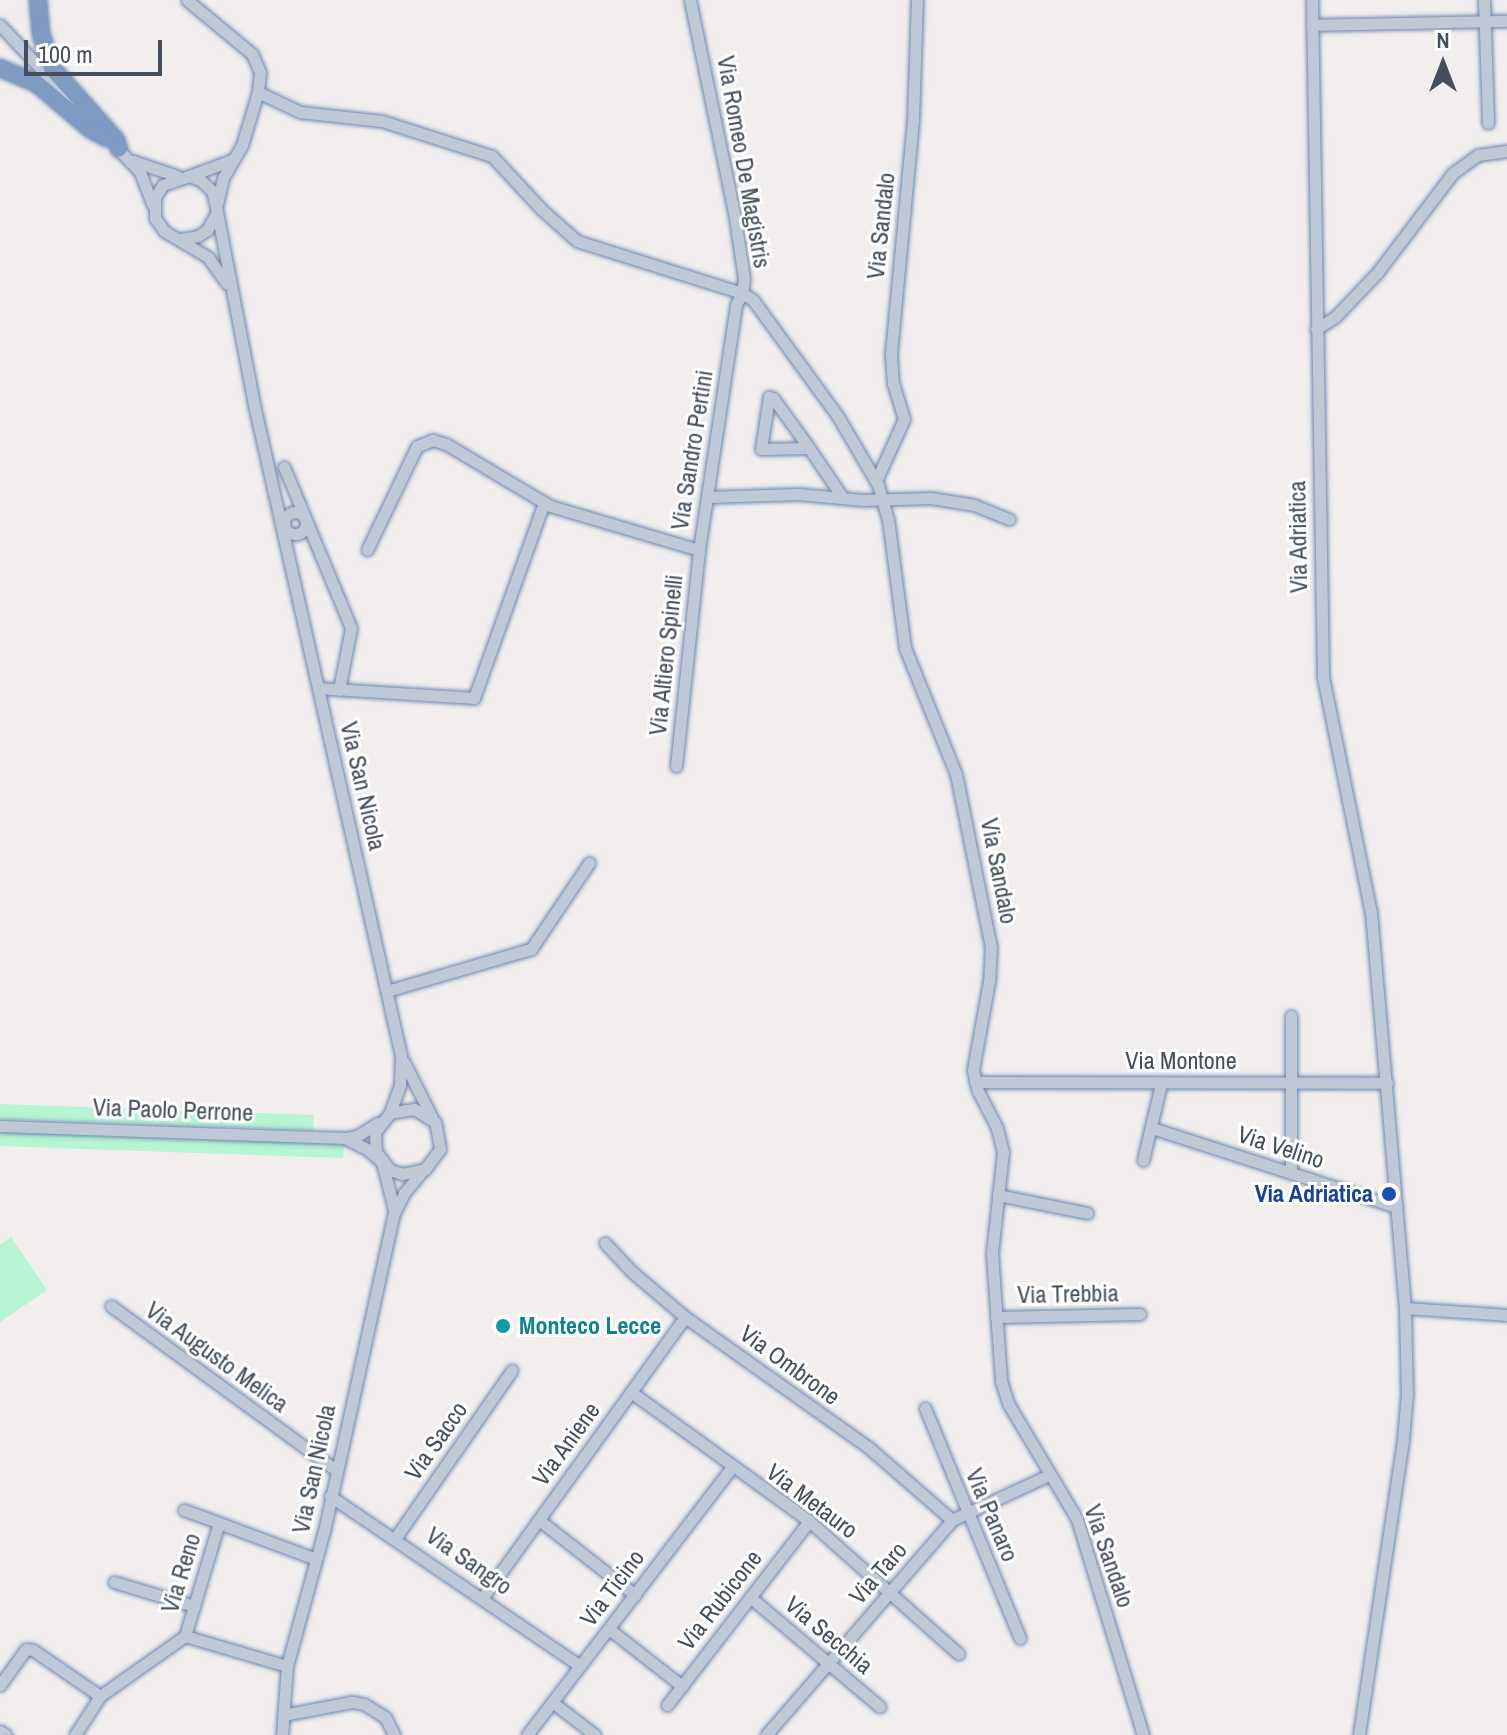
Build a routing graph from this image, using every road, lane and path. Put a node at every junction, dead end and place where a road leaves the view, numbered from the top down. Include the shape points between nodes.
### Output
1 (38, 0) edge
2 (187, 0) edge
3 (690, 0) edge
4 (917, 0) edge
5 (1312, 0) edge
6 (1484, 0) edge
7 (1507, 21) edge
8 (1485, 22) junction
9 (0, 25) edge
10 (1312, 25) junction
11 (0, 68) edge
12 (258, 92) junction
13 (1488, 123) dead end
14 (118, 149) junction
15 (1507, 151) edge
16 (238, 155) junction
17 (185, 176) junction
18 (153, 207) junction
19 (217, 208) junction
20 (181, 239) junction
21 (742, 293) junction
22 (232, 301) junction
23 (1316, 329) junction
24 (809, 448) junction
25 (284, 467) dead end
26 (876, 481) junction
27 (708, 497) junction
28 (843, 498) junction
29 (883, 500) junction
30 (544, 502) junction
31 (306, 518) junction
32 (1009, 519) dead end
33 (284, 526) junction
34 (367, 550) dead end
35 (699, 550) junction
36 (319, 688) junction
37 (339, 690) junction
38 (676, 766) dead end
39 (589, 863) dead end
40 (387, 991) junction
41 (1291, 1016) dead end
42 (401, 1056) junction
43 (975, 1082) junction
44 (1292, 1083) junction
45 (1387, 1083) junction
46 (1161, 1084) junction
47 (386, 1116) junction
48 (435, 1122) junction
49 (0, 1126) edge
50 (1152, 1128) junction
51 (345, 1138) junction
52 (1143, 1160) dead end
53 (382, 1162) junction
54 (425, 1169) junction
55 (1291, 1173) junction
56 (998, 1195) junction
57 (1397, 1207) junction
58 (394, 1213) junction
59 (1087, 1213) dead end
60 (605, 1243) dead end
61 (111, 1306) dead end
62 (1405, 1308) junction
63 (1140, 1314) dead end
64 (1507, 1315) edge
65 (685, 1317) junction
66 (996, 1317) junction
67 (512, 1370) dead end
68 (631, 1392) junction
69 (925, 1408) dead end
70 (731, 1468) junction
71 (336, 1470) junction
72 (1049, 1475) junction
73 (330, 1496) junction
74 (184, 1510) dead end
75 (966, 1512) junction
76 (539, 1520) junction
77 (952, 1520) junction
78 (809, 1521) junction
79 (219, 1523) junction
80 (396, 1537) junction
81 (316, 1559) junction
82 (114, 1582) dead end
83 (890, 1593) junction
84 (635, 1595) junction
85 (483, 1597) junction
86 (750, 1597) junction
87 (194, 1606) junction
88 (609, 1629) junction
89 (185, 1636) junction
90 (1020, 1638) dead end
91 (959, 1654) dead end
92 (829, 1663) junction
93 (287, 1666) junction
94 (580, 1666) junction
95 (1, 1681) edge
96 (682, 1686) junction
97 (100, 1696) junction
98 (552, 1702) junction
99 (667, 1705) dead end
100 (880, 1707) dead end
101 (283, 1715) junction
102 (0, 1731) edge
103 (6, 1735) edge
104 (75, 1735) edge
105 (282, 1735) edge
106 (394, 1735) edge
107 (527, 1735) edge
108 (595, 1735) edge
109 (767, 1735) edge
110 (1143, 1735) edge
111 (1359, 1735) edge

1 - 14 highway via 52,68 116,140
2 - 12 street via 252,54 260,72
3 - 21 street, Via Romeo De Magistris via 735,218
4 - 26 street, Via Sandalo via 913,120 891,353 893,384 904,419
5 - 10 street, Via Adriatica
6 - 8 street
7 - 8 street
8 - 10 street
8 - 13 street
9 - 14 street
10 - 23 street, Via Adriatica
11 - 14 highway via 36,83
12 - 16 street
12 - 21 street via 300,112 382,121 492,156 577,241
14 - 17 street via 154,171
14 - 18 street, Via San Nicola via 144,179
15 - 23 street via 1478,155 1453,173 1377,273 1335,317
16 - 17 street via 223,166
16 - 19 street via 223,178
17 - 18 street via 163,185
17 - 19 street via 207,186
18 - 20 street, Via San Nicola via 158,226
19 - 20 street via 207,230
19 - 22 street, Via San Nicola
20 - 22 street, Via San Nicola via 214,263
21 - 26 street, Via Romeo De Magistris via 753,300 829,404
21 - 27 street, Via Sandro Pertini
22 - 33 street, Via San Nicola
23 - 45 street, Via Adriatica via 1323,677 1371,912
24 - 24 street via 773,398 769,397 761,449
24 - 28 street
25 - 31 street, Via San Nicola
26 - 29 street, Via Sandalo
27 - 28 street
27 - 35 street, Via Sandro Pertini
28 - 29 street
29 - 32 street via 945,499
29 - 43 street, Via Sandalo via 905,648 956,774 987,920 991,961 974,1057
30 - 34 street, Via Sandro Pertini via 446,444 428,440 414,450
30 - 35 street, Via Sandro Pertini
30 - 37 street via 474,698
31 - 33 street via 302,532 295,535
31 - 37 street, Via San Nicola via 351,628
33 - 36 street, Via San Nicola
35 - 38 street, Via Altiero Spinelli
36 - 37 street
36 - 40 street, Via San Nicola
39 - 40 street via 531,949
40 - 42 street, Via San Nicola
41 - 44 street
42 - 47 street, Via San Nicola via 400,1085
42 - 48 street, Via San Nicola
43 - 46 street, Via Montone
43 - 56 street, Via Sandalo via 1002,1140
44 - 45 street, Via Montone
44 - 46 street, Via Montone
44 - 55 street
45 - 57 street, Via Adriatica
46 - 50 street
47 - 48 street via 414,1109
47 - 51 street, Via Paolo Perrone
47 - 53 street, Via San Nicola via 374,1144
48 - 54 street, Via San Nicola via 440,1149
49 - 51 street, Via Paolo Perrone
50 - 52 street
50 - 55 street, Via Velino
51 - 53 street
53 - 54 street via 402,1174
53 - 58 street, Via San Nicola
54 - 58 street, Via San Nicola
55 - 57 street, Via Velino
56 - 59 street
56 - 66 street, Via Sandalo via 992,1254
57 - 62 street, Via Adriatica
58 - 71 street, Via San Nicola
60 - 65 street, Via Ombrone
61 - 71 street, Via Augusto Melica
62 - 64 street
62 - 111 street, Via Adriatica via 1403,1440
63 - 66 street, Via Trebbia
65 - 68 street, Via Aniene
65 - 77 street, Via Ombrone via 868,1447
66 - 72 street, Via Sandalo via 1004,1395
67 - 80 street, Via Sacco
68 - 70 street, Via Metauro
68 - 76 street, Via Aniene
69 - 75 street, Via Panaro
70 - 78 street, Via Metauro
70 - 84 street, Via Ticino
71 - 73 street, Via San Nicola
72 - 75 street, Via Taro
72 - 110 street, Via Sandalo via 1077,1519
73 - 80 street, Via Sangro
73 - 81 street, Via San Nicola
74 - 79 street, Via Reno
75 - 77 street, Via Taro
75 - 90 street, Via Panaro
76 - 84 street
76 - 85 street, Via Aniene
77 - 83 street, Via Taro
78 - 83 street, Via Metauro
78 - 86 street, Via Rubicone
79 - 81 street, Via Reno
79 - 87 street, Via Reno
80 - 85 street, Via Sangro
81 - 93 street, Via San Nicola
82 - 87 street
83 - 91 street, Via Metauro
83 - 92 street, Via Taro
84 - 88 street, Via Ticino
85 - 94 street, Via Sangro
86 - 92 street, Via Secchia
86 - 96 street, Via Rubicone
87 - 89 street, Via Reno
88 - 94 street, Via Ticino
88 - 96 street
89 - 93 street
89 - 97 street
92 - 100 street, Via Secchia
92 - 109 street, Via Taro
93 - 101 street, Via San Nicola
94 - 98 street, Via Ticino
95 - 97 street via 26,1649 33,1650
96 - 99 street, Via Rubicone
97 - 104 street
98 - 107 street, Via Ticino
98 - 108 street
101 - 105 street, Via San Nicola
101 - 106 street via 364,1704 385,1717
102 - 103 street

